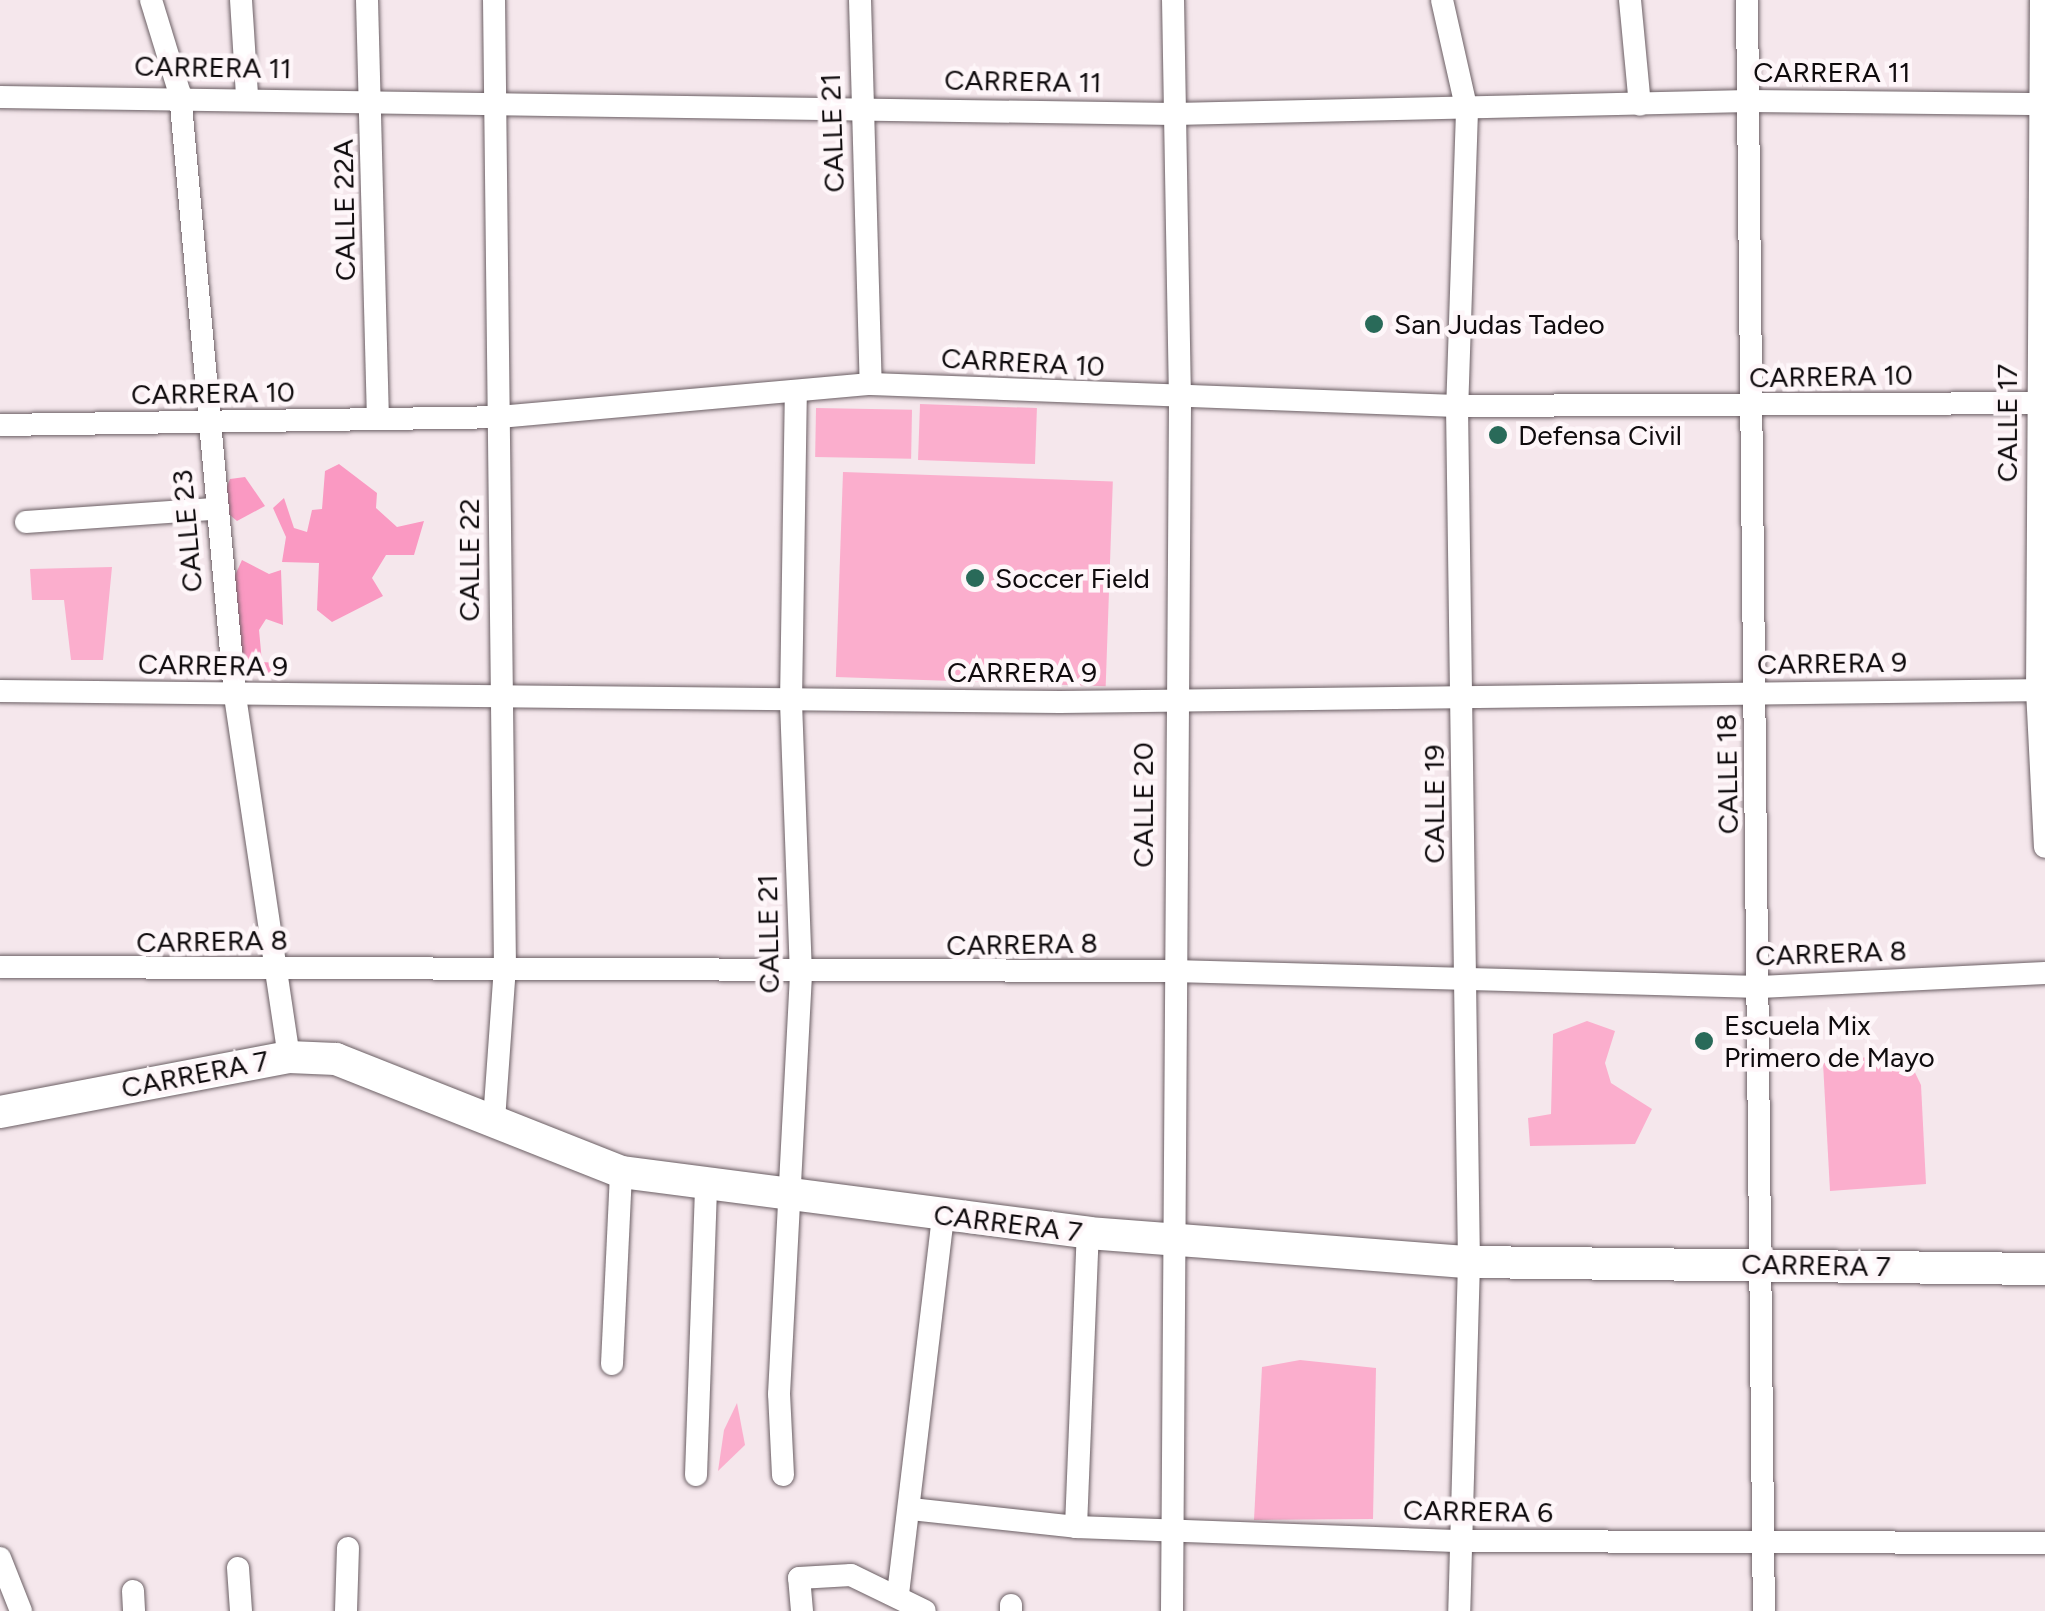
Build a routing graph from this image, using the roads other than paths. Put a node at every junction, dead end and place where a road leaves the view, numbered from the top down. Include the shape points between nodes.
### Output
1 (151, 0) edge
2 (241, 0) edge
3 (366, 0) edge
4 (494, 0) edge
5 (860, 0) edge
6 (1173, 0) edge
7 (1442, 0) edge
8 (1630, 0) edge
9 (1748, 0) edge
10 (2042, 0) edge
11 (180, 94) junction
12 (247, 94) junction
13 (0, 97) edge
14 (1749, 101) junction
15 (372, 104) junction
16 (2043, 104) edge
17 (1640, 105) junction
18 (860, 108) junction
19 (492, 109) junction
20 (1467, 111) junction
21 (1174, 114) junction
22 (872, 384) junction
23 (796, 392) junction
24 (1180, 400) junction
25 (2041, 403) edge
26 (1457, 406) junction
27 (1752, 407) junction
28 (499, 417) junction
29 (378, 419) junction
30 (208, 424) junction
31 (0, 425) edge
32 (214, 509) junction
33 (26, 522) dead end
34 (2041, 690) edge
35 (0, 691) edge
36 (1756, 694) junction
37 (234, 696) junction
38 (499, 699) junction
39 (1463, 700) junction
40 (791, 702) junction
41 (1174, 702) junction
42 (2045, 847) edge
43 (0, 967) edge
44 (504, 968) junction
45 (277, 970) junction
46 (1173, 972) junction
47 (2045, 973) edge
48 (801, 975) junction
49 (1464, 977) junction
50 (1760, 987) junction
51 (289, 1057) junction
52 (0, 1112) edge
53 (494, 1120) junction
54 (620, 1172) junction
55 (706, 1185) junction
56 (791, 1195) junction
57 (943, 1214) junction
58 (1088, 1232) junction
59 (1177, 1242) junction
60 (1469, 1262) junction
61 (1764, 1264) junction
62 (2045, 1269) edge
63 (612, 1364) dead end
64 (696, 1475) dead end
65 (783, 1475) dead end
66 (911, 1509) junction
67 (1076, 1527) junction
68 (1170, 1530) junction
69 (1462, 1542) junction
70 (2045, 1542) edge
71 (1768, 1546) junction
72 (348, 1548) dead end
73 (0, 1558) edge
74 (238, 1568) dead end
75 (898, 1594) junction
76 (21, 1611) edge
77 (241, 1611) edge
78 (346, 1611) edge
79 (802, 1611) edge
80 (925, 1611) edge
81 (1172, 1611) edge
82 (1459, 1611) edge
83 (1764, 1611) edge

1 - 11 street, CALLE 23
2 - 12 street
3 - 15 street, CALLE 22A
4 - 19 street, CALLE 22
5 - 18 street, CALLE 21
6 - 21 street, CALLE 20
7 - 20 street, CALLE 19
8 - 17 street
9 - 14 street, CALLE 18
10 - 16 street, CALLE 17
11 - 12 street, CARRERA 11
11 - 13 street, CARRERA 11
11 - 30 street, CALLE 23
12 - 15 street, CARRERA 11
14 - 16 street, CARRERA 11
14 - 17 street, CARRERA 11
14 - 27 street, CALLE 18
15 - 19 street, CARRERA 11
15 - 29 street, CALLE 22A
16 - 25 street, CALLE 17
17 - 20 street, CARRERA 11
18 - 19 street, CARRERA 11
18 - 21 street, CARRERA 11
18 - 22 street, CALLE 21
19 - 28 street, CALLE 22
20 - 21 street, CARRERA 11
20 - 26 street, CALLE 19
21 - 24 street, CALLE 20
22 - 23 street, CARRERA 10
22 - 24 street, CARRERA 10
23 - 28 street, CARRERA 10
23 - 40 street, CALLE 21
24 - 26 street, CARRERA 10
24 - 41 street, CALLE 20
25 - 27 street, CARRERA 10
25 - 34 street, CALLE 17
26 - 27 street, CARRERA 10
26 - 39 street, CALLE 19
27 - 36 street, CALLE 18
28 - 29 street, CARRERA 10
28 - 38 street, CALLE 22
29 - 30 street, CARRERA 10
30 - 31 street, CARRERA 10
30 - 32 street, CALLE 23
32 - 33 street
32 - 37 street, CALLE 23
34 - 36 street, CARRERA 9
34 - 42 street, CALLE 17
35 - 37 street, CARRERA 9
36 - 39 street, CARRERA 9
36 - 50 street, CALLE 18
37 - 38 street, CARRERA 9
37 - 45 street, CALLE 23
38 - 40 street, CARRERA 9
38 - 44 street, CALLE 22
39 - 41 street, CARRERA 9
39 - 49 street, CALLE 19
40 - 41 street, CARRERA 9
40 - 48 street, CALLE 21
41 - 46 street, CALLE 20
43 - 45 street, CARRERA 8
44 - 45 street, CARRERA 8
44 - 48 street, CARRERA 8
44 - 53 street, CALLE 22
45 - 51 street, CALLE 23
46 - 48 street, CARRERA 8
46 - 49 street, CARRERA 8
46 - 59 street, CALLE 20
47 - 50 street, CARRERA 8
48 - 56 street, CALLE 21
49 - 50 street, CARRERA 8
49 - 60 street, CALLE 19
50 - 61 street, CALLE 18
51 - 52 street, CARRERA 7
51 - 53 street, CARRERA 7 via 336,1059
53 - 54 street, CARRERA 7 via 534,1144
54 - 55 street, CARRERA 7
54 - 63 street
55 - 56 street, CARRERA 7
55 - 64 street
56 - 57 street, CARRERA 7
56 - 65 street, CALLE 21 via 779,1394
57 - 58 street, CARRERA 7
57 - 66 street
58 - 59 street, CARRERA 7
58 - 67 street
59 - 60 street, CARRERA 7
59 - 68 street, CALLE 20
60 - 61 street, CARRERA 7
60 - 69 street, CALLE 19
61 - 62 street, CARRERA 7
61 - 71 street, CALLE 18
66 - 67 street, CARRERA 6
66 - 75 street
67 - 68 street, CARRERA 6
68 - 69 street, CARRERA 6
68 - 81 street, CALLE 20
69 - 71 street, CARRERA 6
69 - 82 street, CALLE 19
70 - 71 street, CARRERA 6
71 - 83 street, CALLE 18
72 - 78 street
73 - 76 street
74 - 77 street
75 - 79 street via 851,1575 799,1578
75 - 80 street

